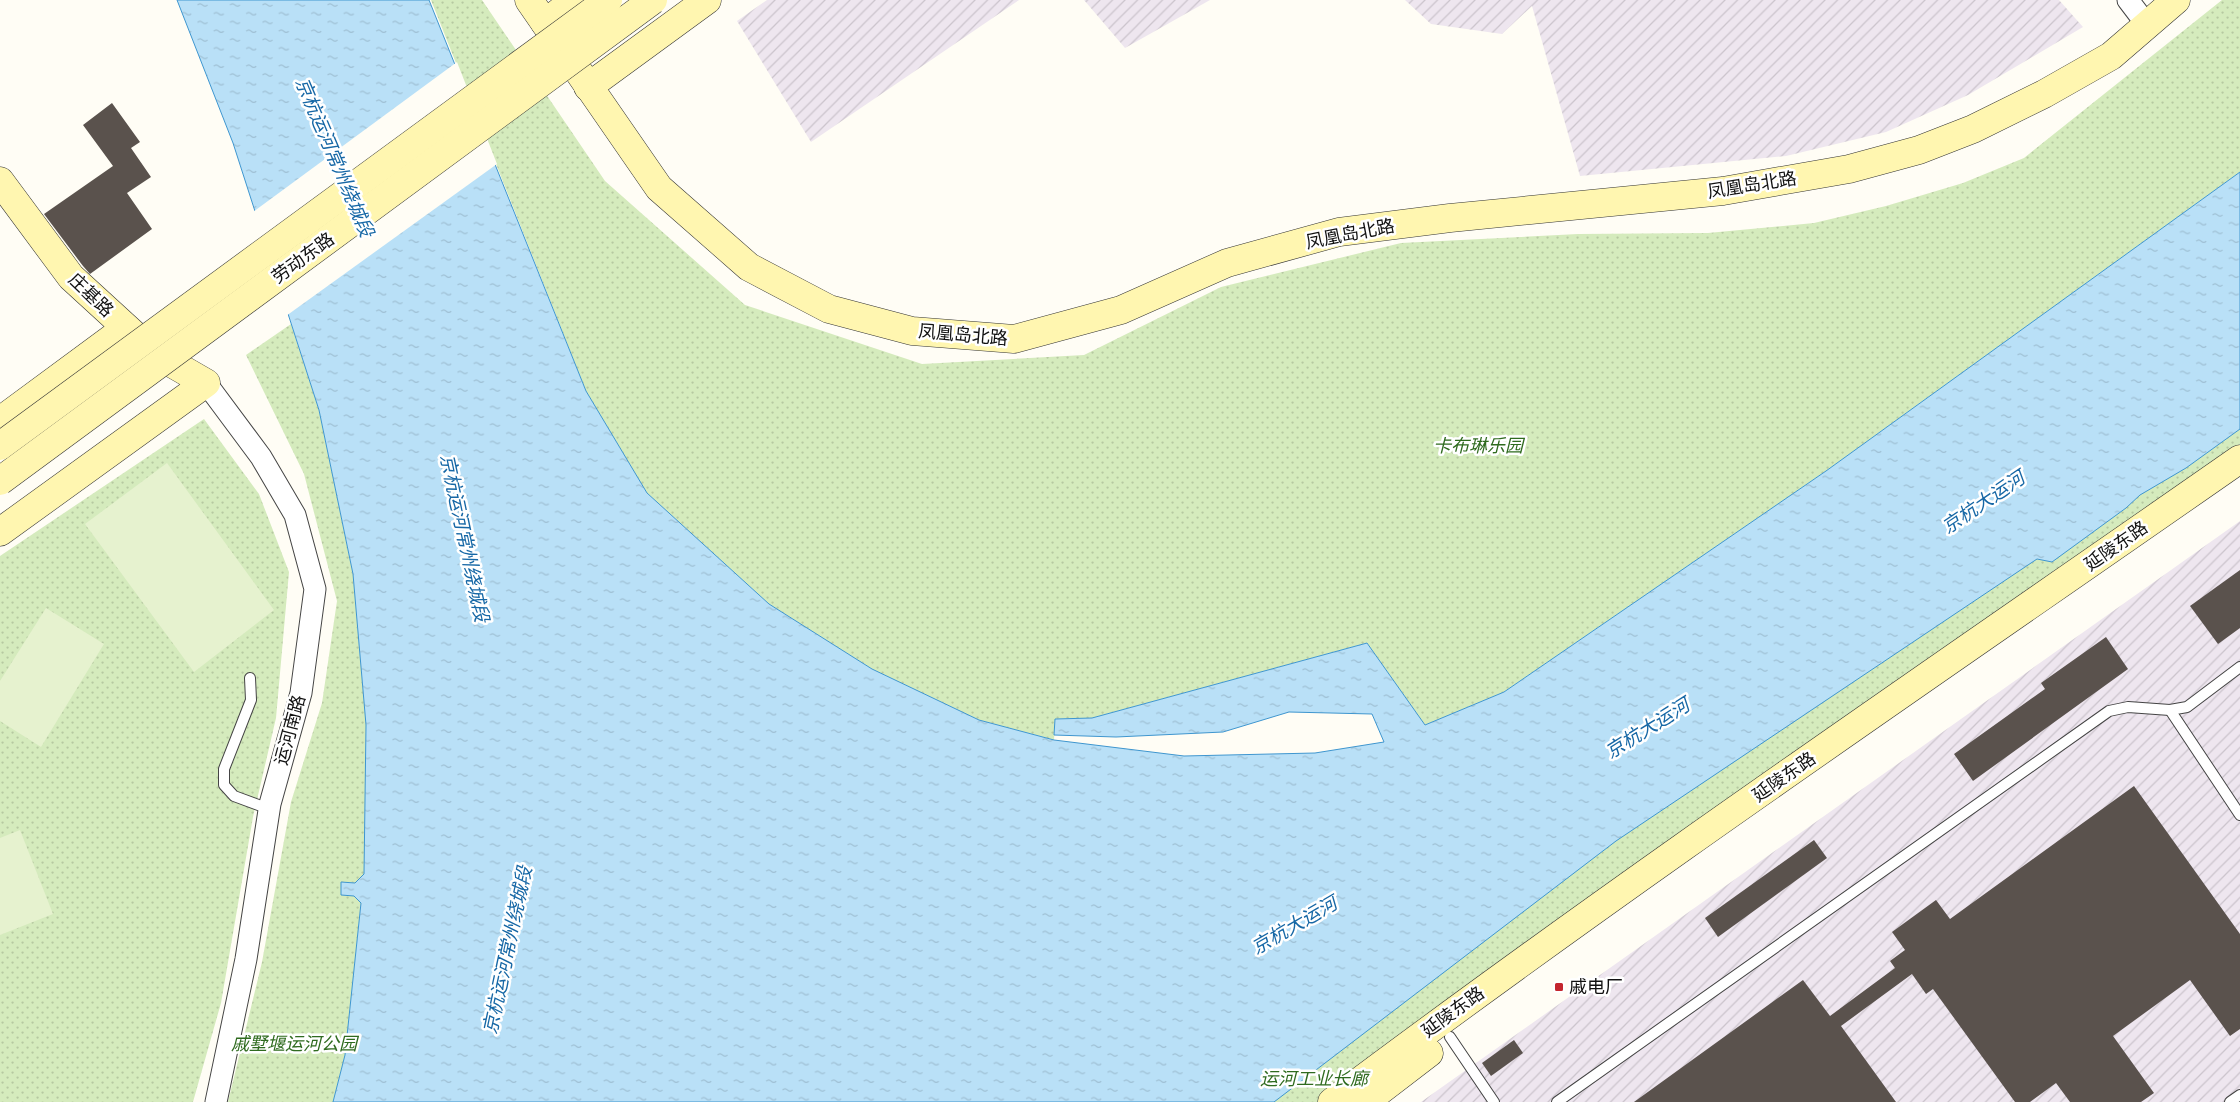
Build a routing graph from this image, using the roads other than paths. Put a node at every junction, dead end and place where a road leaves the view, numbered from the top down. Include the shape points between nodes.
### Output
1 (529, 0) edge
2 (575, 0) edge
3 (608, 0) edge
4 (653, 0) edge
5 (707, 0) edge
6 (2128, 0) edge
7 (2176, 0) edge
8 (545, 23) junction
9 (2147, 25) junction
10 (588, 87) junction
11 (0, 181) edge
12 (126, 328) junction
13 (206, 384) junction
14 (0, 421) edge
15 (0, 446) edge
16 (2240, 459) edge
17 (0, 481) edge
18 (2240, 483) edge
19 (0, 532) edge
20 (2240, 668) edge
21 (250, 678) dead end
22 (2170, 710) junction
23 (269, 809) junction
24 (2240, 815) edge
25 (1450, 1037) junction
26 (2240, 1095) edge
27 (216, 1102) edge
28 (1332, 1102) edge
29 (1365, 1102) edge
30 (1494, 1102) edge
31 (1557, 1102) edge
32 (2230, 1102) edge

1 - 8 main road, 凤凰岛北路
2 - 8 main road
3 - 15 main road, 劳动东路, bridge
4 - 17 main road, 劳动东路, bridge
5 - 10 main road
6 - 9 street
7 - 9 main road, 凤凰岛北路
8 - 10 main road, 凤凰岛北路
9 - 10 main road, 凤凰岛北路 via 2111,56 2044,94 1973,129 1919,150 1849,169 1724,191 1338,232 1227,263 1121,310 1014,339 912,331 829,310 749,267 659,188
11 - 12 main road, 庄基路 via 71,277
12 - 13 main road, 庄基路 via 154,353
12 - 14 main road
13 - 19 main road
13 - 23 street, 运河南路 via 262,457 295,515 315,589 301,693
16 - 28 main road, 延陵东路 via 1624,889
18 - 25 main road, 延陵东路 via 1630,906
20 - 22 lane via 2186,707
21 - 23 lane via 251,700 224,768 224,785 234,796
22 - 24 lane
22 - 31 lane via 2128,707 2109,711
23 - 27 street, 运河南路 via 246,959
25 - 29 main road, 延陵东路
25 - 30 lane
26 - 32 lane

